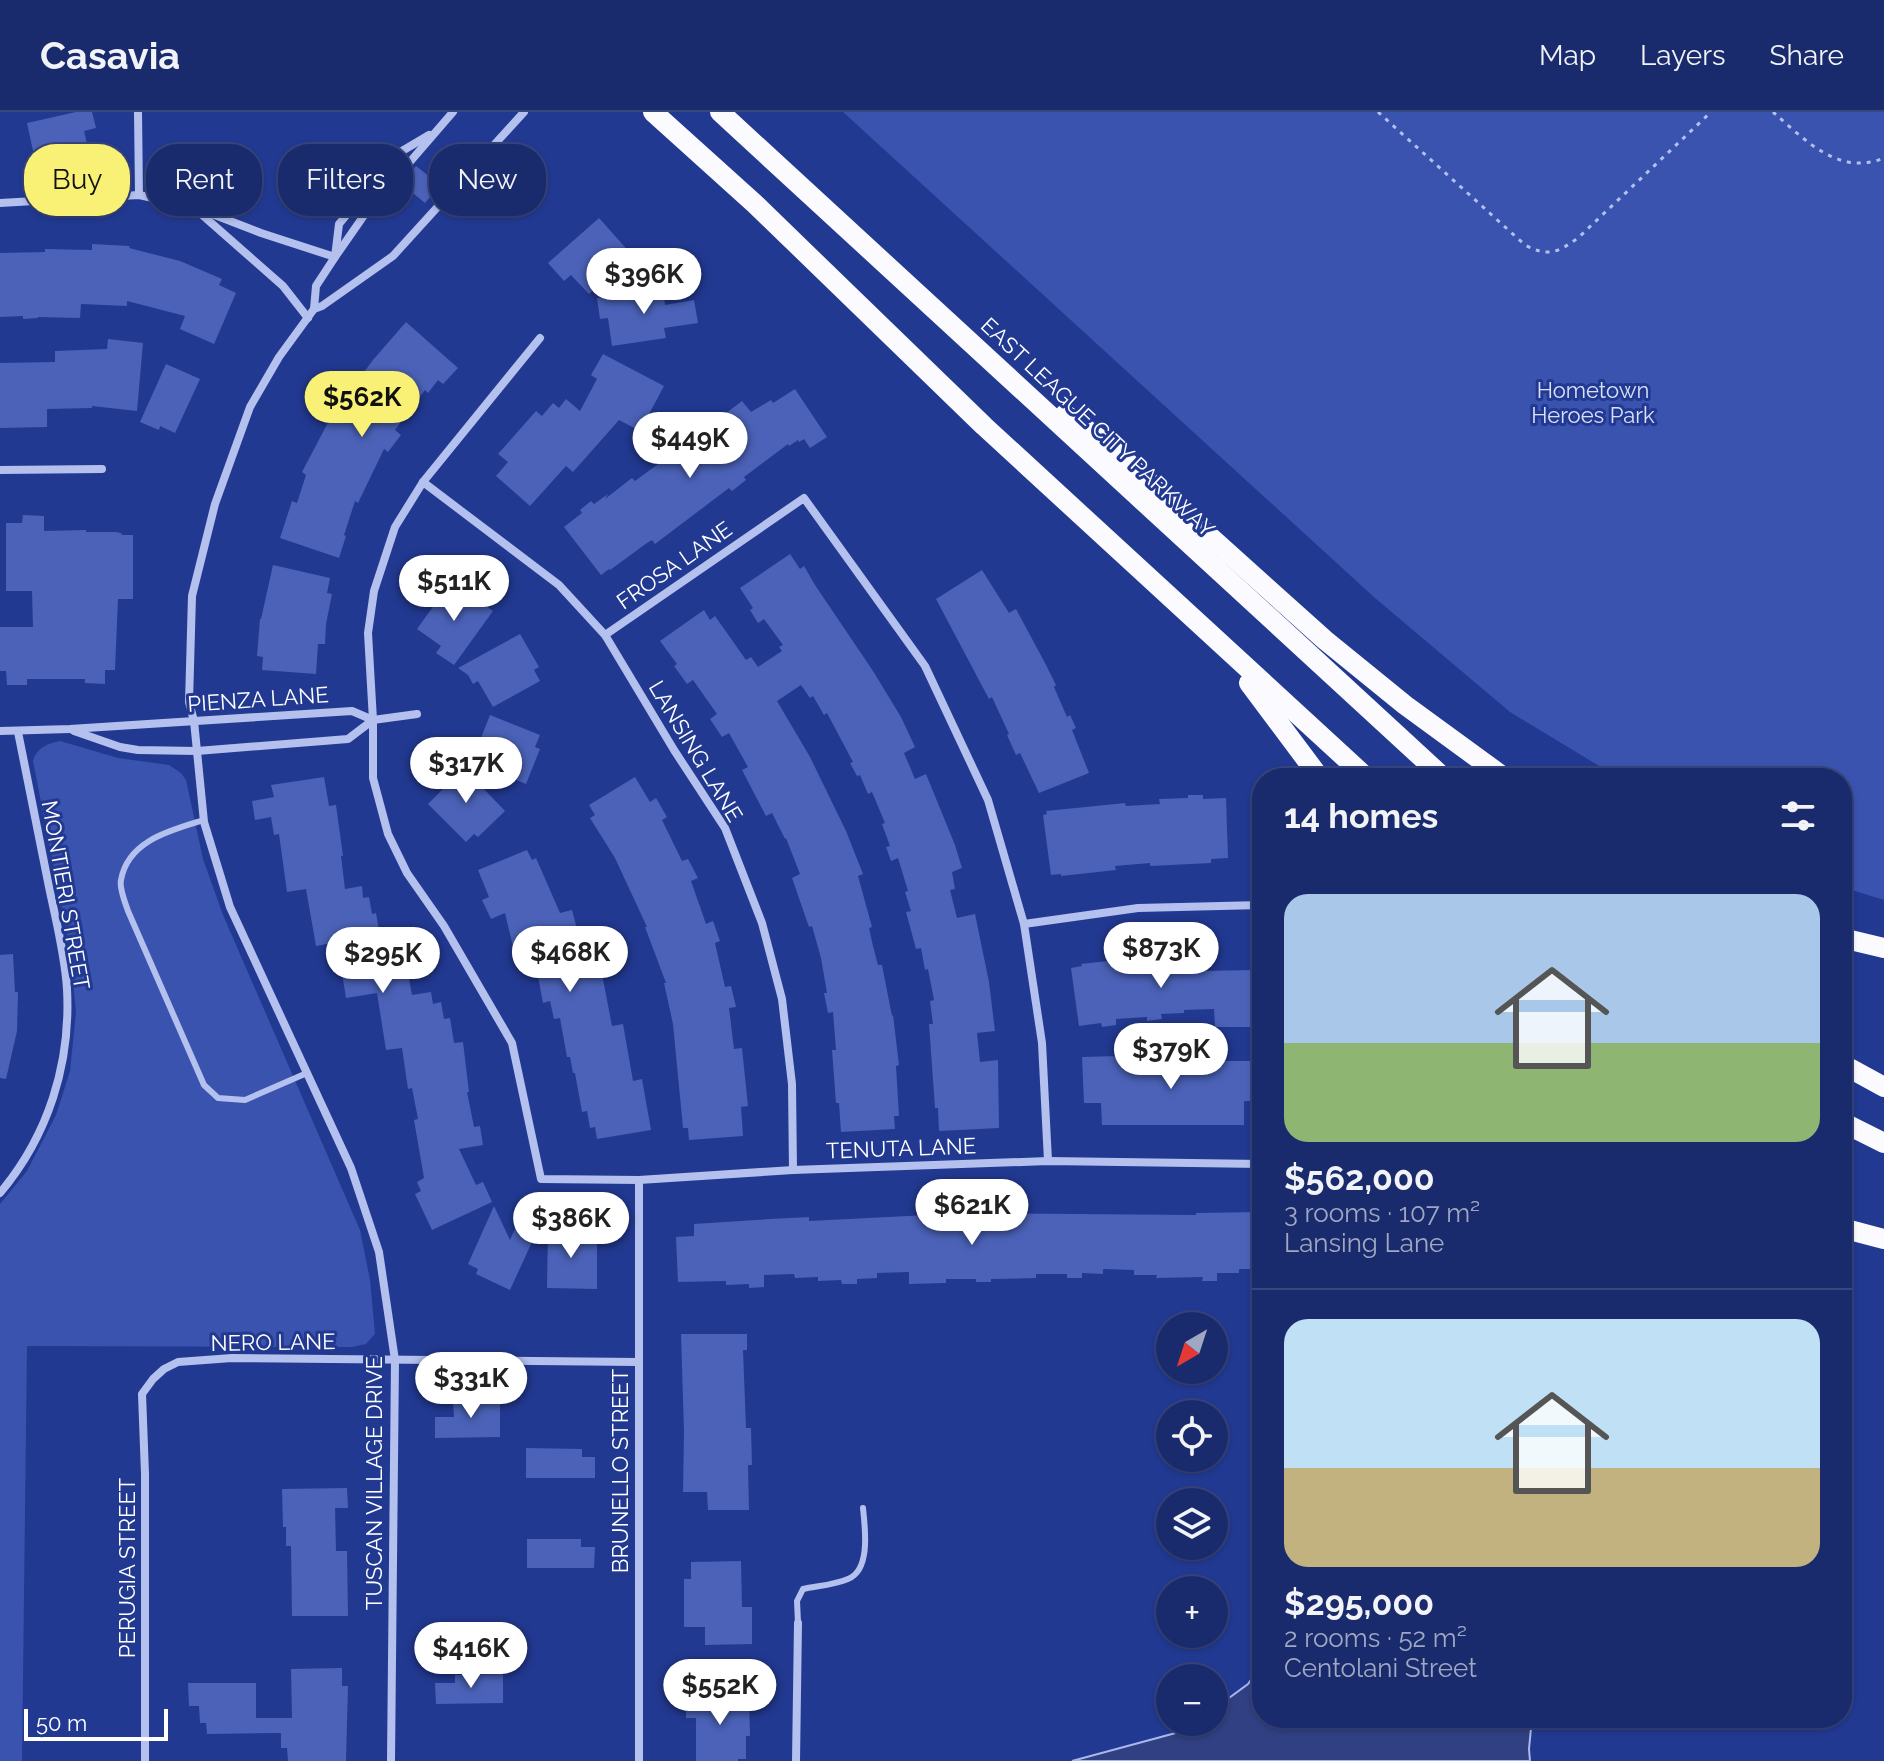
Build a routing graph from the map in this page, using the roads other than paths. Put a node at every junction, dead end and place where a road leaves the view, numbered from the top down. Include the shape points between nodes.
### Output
1 (138, 112) edge
2 (453, 112) edge
3 (524, 112) edge
4 (653, 112) edge
5 (720, 112) edge
6 (435, 132) junction
7 (139, 195) junction
8 (146, 197) edge
9 (0, 203) edge
10 (204, 216) edge
11 (219, 216) edge
12 (335, 257) junction
13 (314, 309) junction
14 (308, 318) junction
15 (540, 338) dead end
16 (994, 364) junction
17 (102, 469) dead end
18 (0, 470) edge
19 (423, 482) junction
20 (605, 635) junction
21 (1218, 641) junction
22 (417, 714) dead end
23 (373, 720) junction
24 (194, 721) junction
25 (70, 729) junction
26 (0, 731) edge
27 (18, 732) junction
28 (197, 751) junction
29 (1313, 768) edge
30 (1356, 768) edge
31 (1433, 768) edge
32 (1491, 768) edge
33 (204, 820) junction
34 (1252, 905) edge
35 (1024, 924) junction
36 (1852, 940) edge
37 (1884, 948) edge
38 (1852, 1069) edge
39 (307, 1073) junction
40 (1884, 1087) edge
41 (1852, 1127) edge
42 (1884, 1143) edge
43 (1048, 1161) junction
44 (1252, 1164) edge
45 (793, 1170) junction
46 (639, 1180) junction
47 (0, 1193) edge
48 (1852, 1231) edge
49 (1884, 1239) edge
50 (395, 1360) junction
51 (638, 1362) junction
52 (153, 1379) joint
53 (863, 1508) dead end
54 (798, 1623) joint
55 (145, 1761) edge
56 (391, 1761) edge
57 (639, 1761) edge
58 (796, 1761) edge

1 - 7 street
2 - 6 street, TUSCAN VILLAGE DRIVE
3 - 13 street, TUSCAN VILLAGE DRIVE via 393,256
4 - 21 main road
5 - 16 main road, EAST LEAGUE CITY PARKWAY
6 - 12 street, TUSCAN VILLAGE DRIVE
6 - 12 street, TUSCAN VILLAGE DRIVE via 397,154 339,224
7 - 8 street
7 - 9 street
10 - 14 street via 283,286
11 - 12 street
12 - 13 street, TUSCAN VILLAGE DRIVE via 316,286
13 - 14 street, TUSCAN VILLAGE DRIVE
14 - 24 street, TUSCAN VILLAGE DRIVE via 250,407 215,504 192,596 189,702
15 - 19 street
16 - 31 main road, EAST LEAGUE CITY PARKWAY
16 - 32 main road via 1108,445 1325,640
17 - 18 street
19 - 20 street, LANSING LANE via 559,585
19 - 23 street via 395,527 374,591 368,633
20 - 35 street, FROSA LANE via 804,498 925,666 988,800
20 - 45 street, LANSING LANE via 725,828 762,923 782,999 792,1084
21 - 29 main road
21 - 30 main road
22 - 23 street
23 - 24 street, PIENZA LANE via 352,711
23 - 28 street, PIENZA LANE via 348,739
23 - 46 street, TENUTA LANE via 373,778 388,834 512,1043 541,1179
24 - 25 street, PIENZA LANE
24 - 28 street, TUSCAN VILLAGE DRIVE
25 - 27 street, PIENZA LANE
25 - 28 street, PIENZA LANE via 120,747
26 - 27 street, PIENZA LANE
27 - 47 street, MONTIERI STREET via 61,948 67,1023 64,1059 44,1123
28 - 33 street, TUSCAN VILLAGE DRIVE
33 - 39 street, TUSCAN VILLAGE DRIVE via 230,907
33 - 39 lane via 143,844 120,882 128,911 204,1085 218,1098 245,1100
34 - 35 street via 1138,908
35 - 43 street via 1042,1043
36 - 37 main road
38 - 40 main road
39 - 50 street, TUSCAN VILLAGE DRIVE via 351,1168 379,1252
41 - 42 main road
43 - 44 street, TENUTA LANE
43 - 45 street, TENUTA LANE
45 - 46 street, TENUTA LANE
46 - 51 street, BRUNELLO STREET
48 - 49 main road
50 - 51 street, NERO LANE
50 - 52 street, NERO LANE via 178,1362
50 - 56 street, TUSCAN VILLAGE DRIVE
51 - 57 street, BRUNELLO STREET
52 - 55 street, PERUGIA STREET via 142,1394
53 - 54 lane via 862,1564 851,1579 803,1589 797,1601
54 - 58 street

